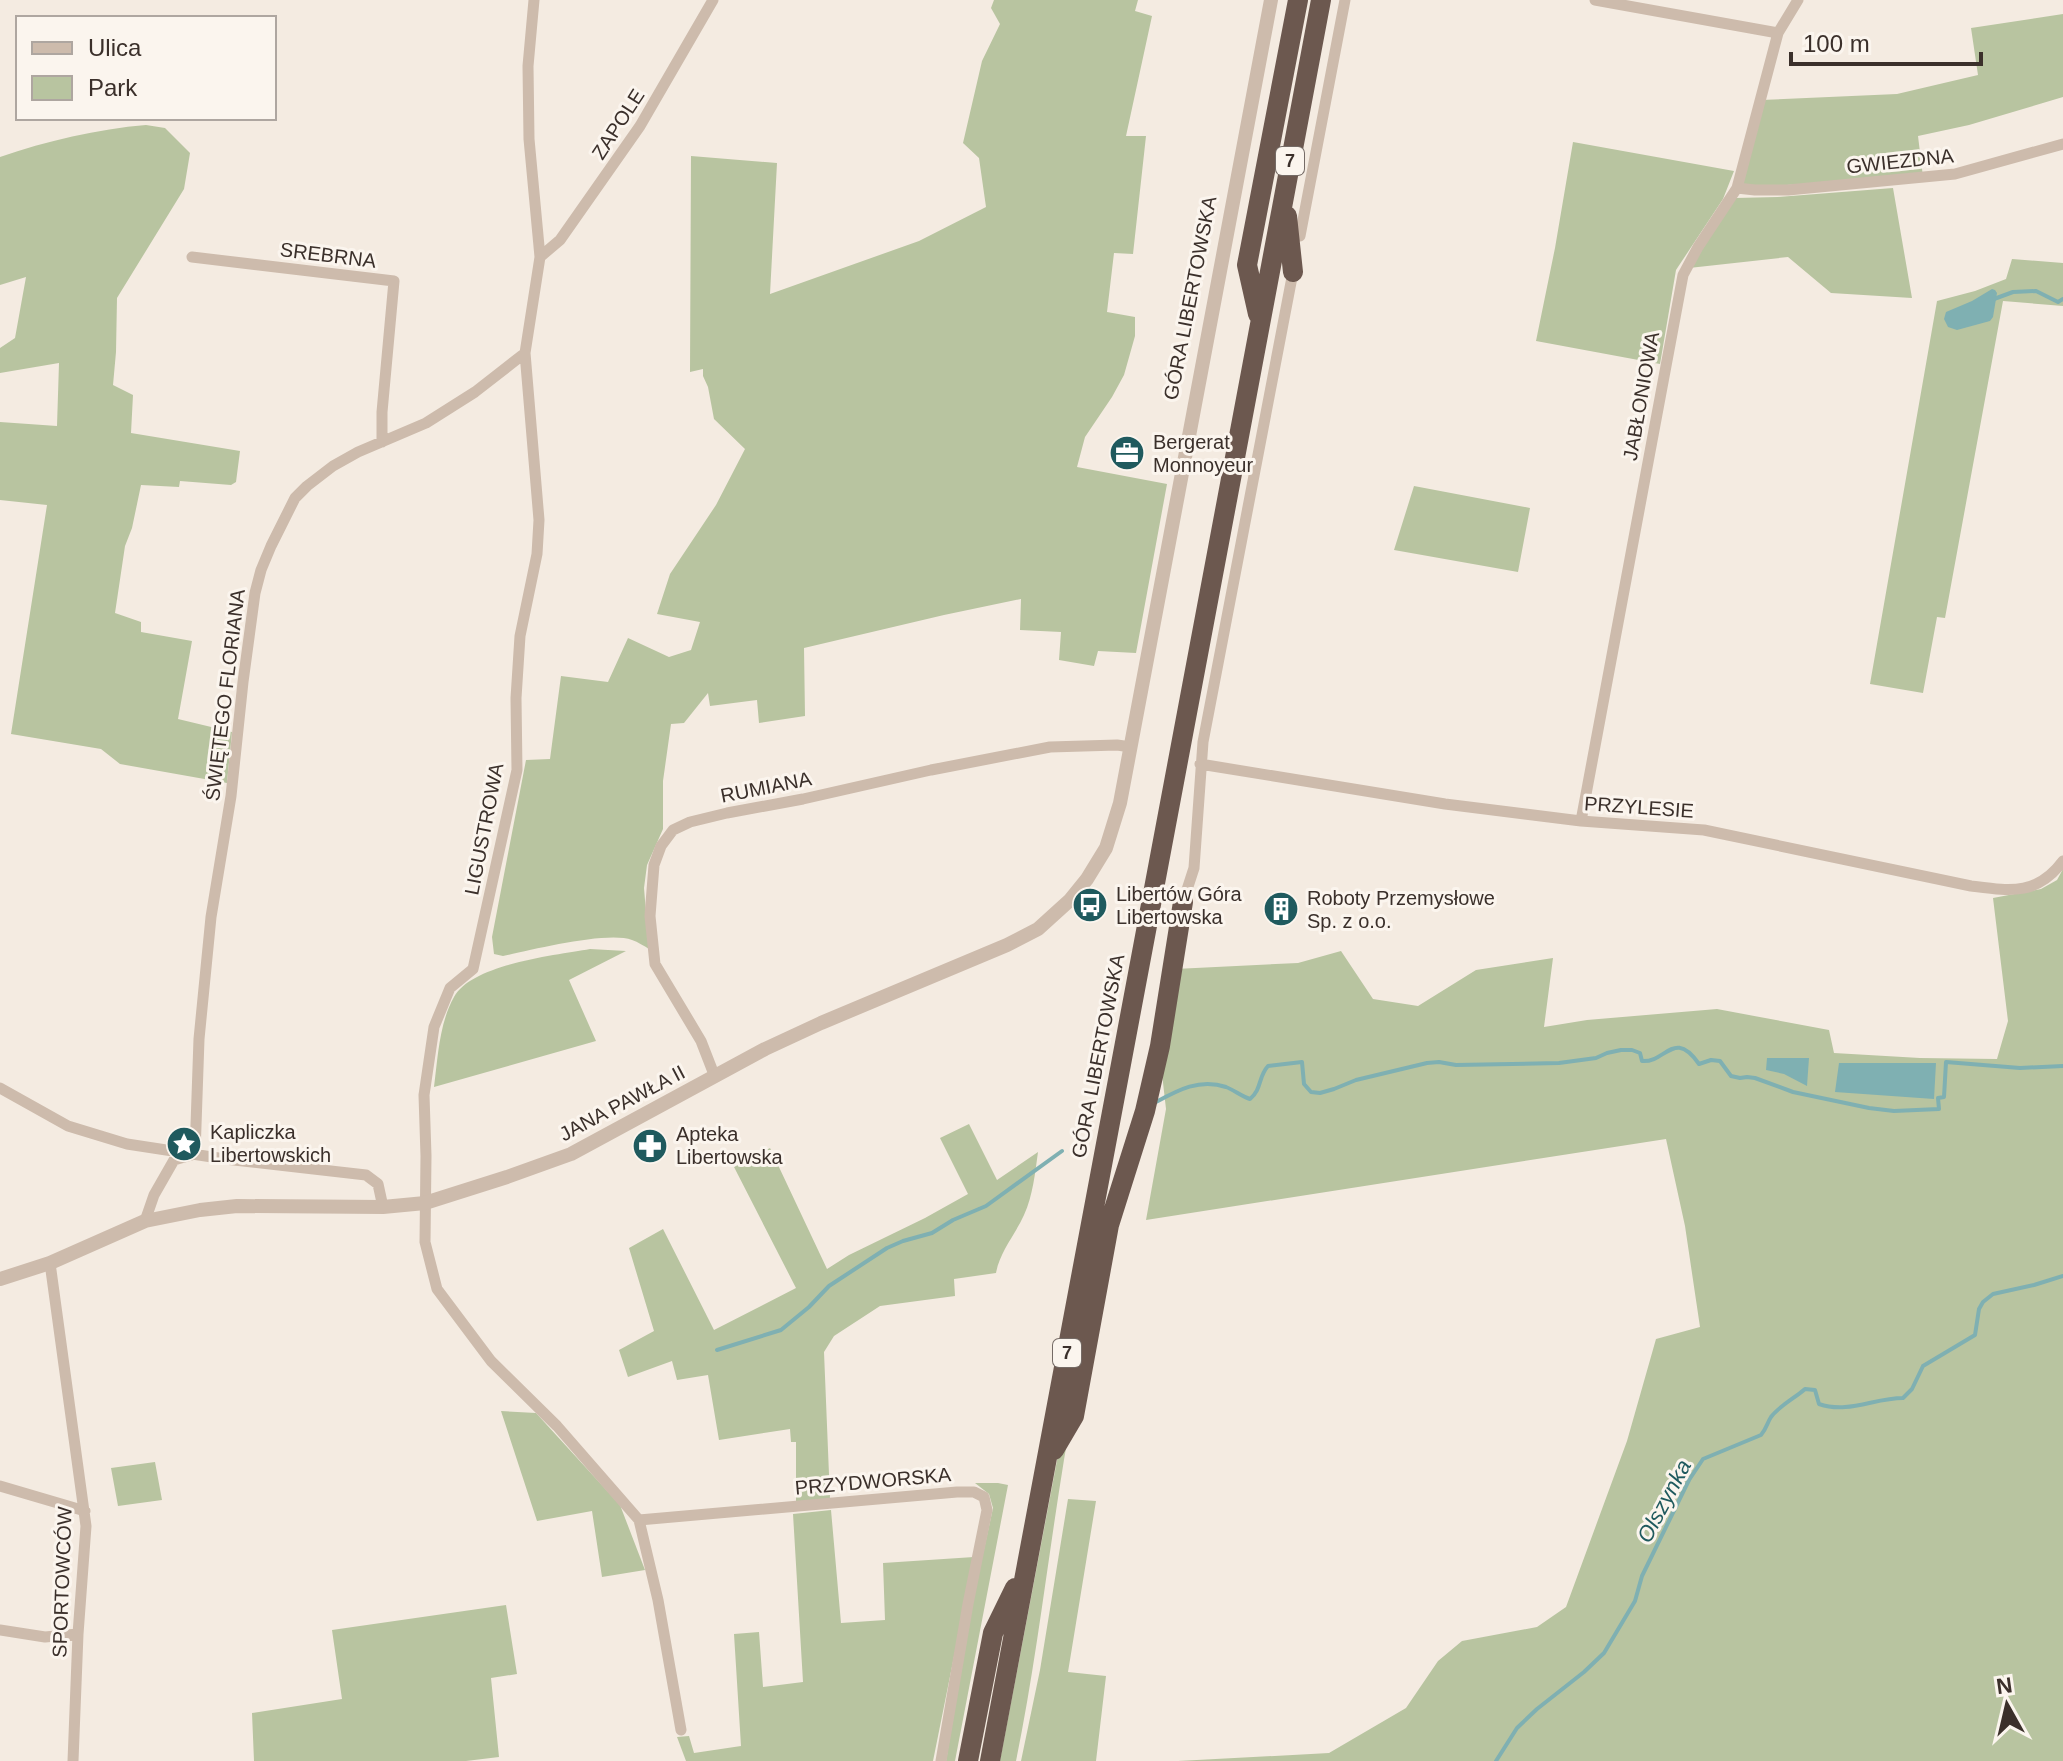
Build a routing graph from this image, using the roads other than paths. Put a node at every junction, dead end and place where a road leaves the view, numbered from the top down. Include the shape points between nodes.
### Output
1 (534, 0) edge
2 (713, 0) edge
3 (1271, 0) edge
4 (1298, 0) edge
5 (1321, 0) edge
6 (1345, 0) edge
7 (1595, 0) edge
8 (1798, 0) edge
9 (1778, 33) junction
10 (2063, 144) edge
11 (1737, 188) junction
12 (1284, 193) junction
13 (1300, 236) dead end
14 (192, 257) dead end
15 (540, 257) junction
16 (1293, 272) joint
17 (1260, 322) junction
18 (525, 353) junction
19 (382, 442) junction
20 (1131, 747) junction
21 (1200, 764) junction
22 (1581, 821) junction
23 (2063, 861) edge
24 (1183, 902) joint
25 (715, 1077) junction
26 (0, 1088) edge
27 (195, 1154) junction
28 (425, 1203) junction
29 (383, 1207) junction
30 (145, 1221) junction
31 (50, 1263) junction
32 (0, 1279) edge
33 (1045, 1464) junction
34 (0, 1486) edge
35 (85, 1511) junction
36 (639, 1520) junction
37 (1027, 1562) junction
38 (0, 1630) edge
39 (78, 1634) junction
40 (681, 1730) dead end
41 (73, 1761) edge
42 (941, 1761) edge
43 (968, 1761) edge
44 (990, 1761) edge

1 - 15 street via 529,139
2 - 15 street, ZAPOLE via 640,126 560,240
3 - 20 street, GÓRA LIBERTOWSKA
4 - 17 highway, GÓRA LIBERTOWSKA / 7 via 1247,265
5 - 12 highway, GÓRA LIBERTOWSKA / 7
6 - 13 street
7 - 9 street
8 - 9 street, JABŁONIOWA
9 - 11 street, JABŁONIOWA
10 - 11 street, GWIEZDNA via 1955,174 1788,190
11 - 22 street, JABŁONIOWA via 1683,275
12 - 16 highway
12 - 17 highway, GÓRA LIBERTOWSKA / 7
14 - 19 street, SREBRNA via 394,281
15 - 18 street
16 - 21 street
17 - 33 highway, GÓRA LIBERTOWSKA / 7
18 - 19 street, ŚWIĘTEGO FLORIANA via 426,423
18 - 28 street, LIGUSTROWA via 539,520 520,636 517,770 473,969 450,988 434,1027 424,1095
19 - 27 street, ŚWIĘTEGO FLORIANA via 333,466 295,498 255,593 210,921
20 - 25 street, JANA PAWŁA II via 1106,848 1082,886 1043,926 821,1023
20 - 25 street, RUMIANA via 1050,747 723,814 673,830 654,865 650,916 655,964 701,1041
21 - 22 street, PRZYLESIE
21 - 24 street via 1194,868
22 - 23 street, PRZYLESIE via 1704,830 2002,890 2039,883
24 - 33 highway, 7 via 1160,1046 1109,1225 1074,1416
25 - 28 street, JANA PAWŁA II via 571,1154
26 - 27 street via 68,1126 127,1144
27 - 29 street via 366,1175 378,1184
27 - 30 street via 174,1160
28 - 29 street, JANA PAWŁA II
28 - 36 street via 425,1242 437,1289 491,1361 557,1426
29 - 30 street, JANA PAWŁA II via 237,1206
30 - 31 street, JANA PAWŁA II
31 - 32 street, JANA PAWŁA II
31 - 35 street, SPORTOWCÓW
33 - 37 highway, GÓRA LIBERTOWSKA / 7
34 - 35 street
35 - 39 street, SPORTOWCÓW
36 - 40 street
36 - 42 street, PRZYDWORSKA via 957,1492 984,1497 987,1510
37 - 43 highway, GÓRA LIBERTOWSKA / 7 via 993,1633
37 - 44 highway, GÓRA LIBERTOWSKA / 7
38 - 39 street via 45,1637
39 - 41 street, SPORTOWCÓW

